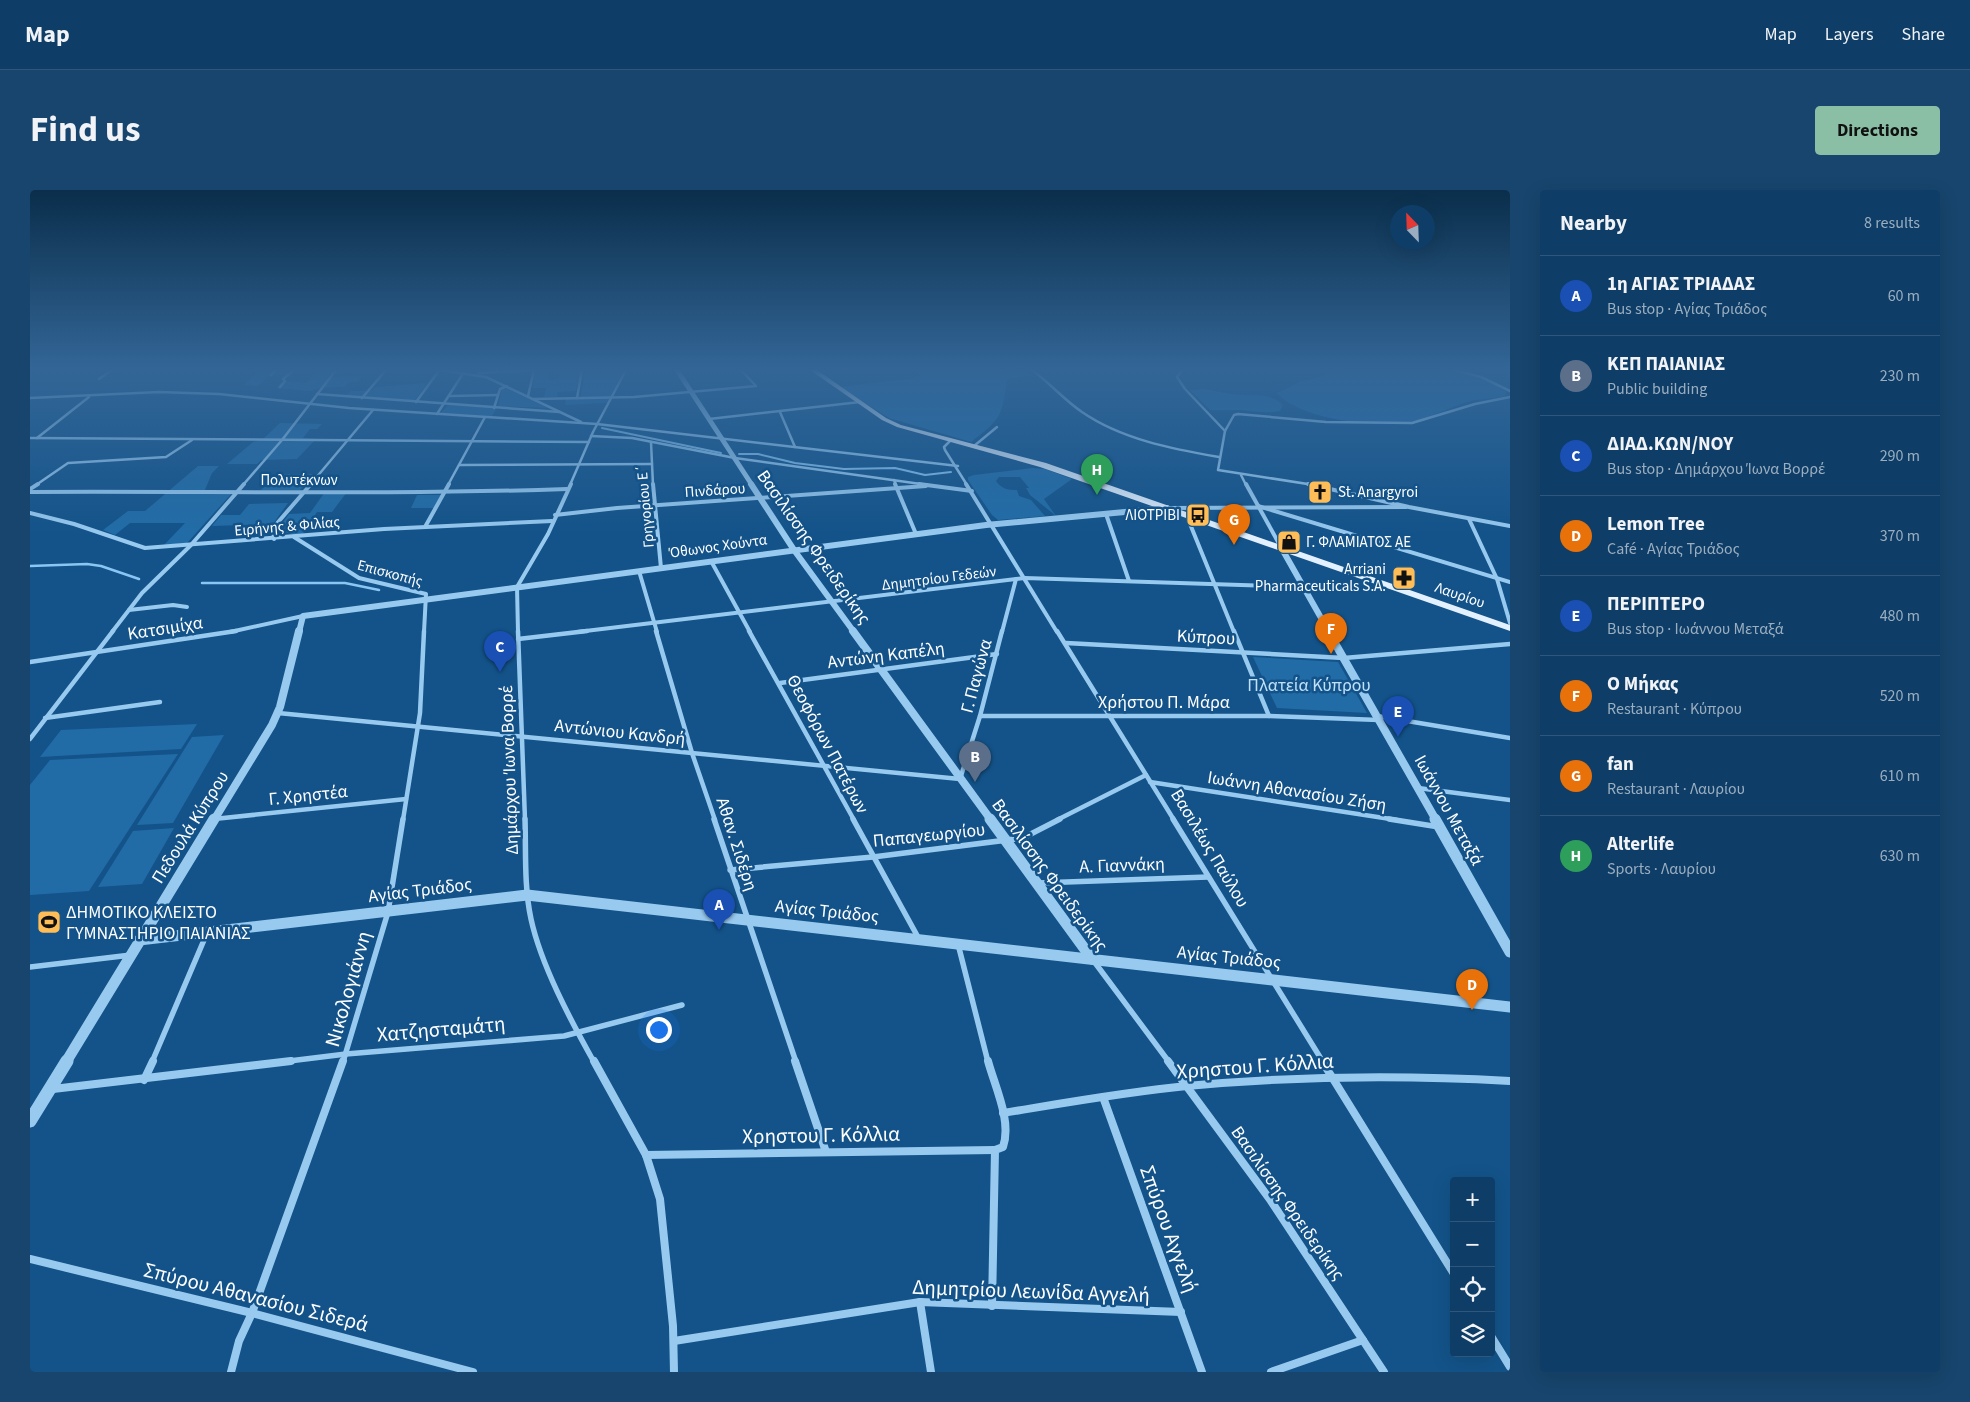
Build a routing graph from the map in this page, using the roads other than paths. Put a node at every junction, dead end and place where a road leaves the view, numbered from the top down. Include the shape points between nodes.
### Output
1 (52, 425) edge
2 (293, 425) edge
3 (361, 425) edge
4 (481, 425) edge
5 (596, 425) edge
6 (607, 425) edge
7 (713, 425) edge
8 (786, 425) edge
9 (897, 425) edge
10 (1108, 425) edge
11 (1219, 425) edge
12 (1228, 425) edge
13 (997, 427) dead end
14 (1225, 431) junction
15 (591, 436) junction
16 (30, 438) edge
17 (36, 438) junction
18 (721, 438) junction
19 (192, 439) junction
20 (282, 440) junction
21 (951, 440) junction
22 (348, 441) junction
23 (472, 441) junction
24 (588, 442) junction
25 (651, 442) junction
26 (974, 446) junction
27 (795, 447) junction
28 (1219, 457) junction
29 (735, 458) junction
30 (652, 464) junction
31 (459, 465) junction
32 (579, 465) junction
33 (958, 466) junction
34 (1241, 475) junction
35 (894, 480) junction
36 (936, 485) junction
37 (898, 488) junction
38 (567, 489) junction
39 (30, 491) edge
40 (238, 491) junction
41 (972, 491) junction
42 (302, 492) junction
43 (444, 494) junction
44 (761, 499) junction
45 (654, 505) junction
46 (1258, 506) junction
47 (1409, 507) junction
48 (1167, 508) junction
49 (30, 513) edge
50 (1106, 514) junction
51 (555, 515) junction
52 (1191, 517) junction
53 (1469, 519) junction
54 (552, 521) junction
55 (993, 524) junction
56 (1510, 526) edge
57 (425, 527) junction
58 (916, 534) junction
59 (294, 537) junction
60 (274, 539) junction
61 (191, 545) junction
62 (1282, 548) junction
63 (794, 550) junction
64 (711, 561) junction
65 (661, 568) junction
66 (639, 571) junction
67 (1025, 578) junction
68 (1016, 579) junction
69 (1497, 579) junction
70 (1129, 581) junction
71 (1510, 582) edge
72 (1214, 584) junction
73 (517, 587) junction
74 (1304, 587) junction
75 (427, 599) junction
76 (833, 602) junction
77 (187, 607) dead end
78 (129, 610) junction
79 (741, 613) junction
80 (303, 616) junction
81 (653, 623) junction
82 (1510, 623) edge
83 (1510, 628) edge
84 (518, 639) junction
85 (1066, 643) junction
86 (1510, 644) edge
87 (95, 652) junction
88 (1243, 653) junction
89 (996, 654) junction
90 (1344, 658) junction
91 (30, 662) edge
92 (881, 669) junction
93 (780, 683) junction
94 (160, 702) dead end
95 (278, 712) junction
96 (980, 716) junction
97 (1110, 716) junction
98 (1269, 716) junction
99 (45, 718) junction
100 (1378, 718) junction
101 (418, 726) junction
102 (521, 736) junction
103 (1510, 738) edge
104 (30, 739) edge
105 (692, 753) junction
106 (823, 766) junction
107 (1146, 775) junction
108 (960, 779) junction
109 (1150, 782) junction
110 (1418, 788) junction
111 (406, 799) junction
112 (1510, 800) edge
113 (214, 819) junction
114 (1440, 827) junction
115 (1008, 841) junction
116 (873, 856) junction
117 (730, 870) junction
118 (1208, 877) junction
119 (1038, 883) junction
120 (526, 894) junction
121 (388, 912) junction
122 (746, 920) junction
123 (207, 933) junction
124 (920, 939) junction
125 (139, 940) junction
126 (958, 944) junction
127 (1510, 952) edge
128 (131, 955) junction
129 (1092, 959) junction
130 (30, 967) edge
131 (1271, 980) junction
132 (682, 1005) dead end
133 (1510, 1007) edge
134 (578, 1034) junction
135 (346, 1054) junction
136 (1334, 1077) junction
137 (144, 1080) junction
138 (1510, 1081) edge
139 (1187, 1086) junction
140 (50, 1089) junction
141 (1103, 1097) junction
142 (1003, 1112) junction
143 (30, 1121) edge
144 (995, 1150) junction
145 (826, 1152) junction
146 (646, 1155) junction
147 (30, 1259) edge
148 (1450, 1267) edge
149 (920, 1302) junction
150 (992, 1306) junction
151 (1180, 1312) junction
152 (252, 1313) junction
153 (1363, 1340) junction
154 (674, 1341) junction
155 (1495, 1343) edge
156 (1510, 1367) edge
157 (231, 1372) edge
158 (473, 1372) edge
159 (674, 1372) edge
160 (931, 1372) edge
161 (1202, 1372) edge
162 (1271, 1372) edge
163 (1384, 1372) edge

1 - 17 street
2 - 20 street
3 - 22 street
4 - 23 street
5 - 15 street
6 - 18 street
7 - 18 street, Βασιλίσσης Φρειδερίκης
8 - 27 street
9 - 21 main road, Λαυρίου
10 - 28 street via 1168,447
11 - 14 street
12 - 14 street
13 - 26 street
14 - 28 street
15 - 24 street
15 - 25 street
16 - 17 street
17 - 19 street
18 - 27 street
18 - 29 street, Βασιλίσσης Φρειδερίκης
19 - 20 street
19 - 39 street via 166,457 68,463
20 - 22 street
20 - 40 street
21 - 26 main road, Λαυρίου
21 - 33 street, Βασιλέως Παύλου via 944,447
22 - 23 street
22 - 42 street
23 - 24 street
23 - 31 street
24 - 32 street
25 - 29 street
25 - 30 street, Γρηγορίου Ε΄
26 - 48 main road, Λαυρίου via 1043,465
27 - 33 street
28 - 34 street via 1218,470
29 - 35 street
29 - 44 street, Βασιλίσσης Φρειδερίκης
30 - 32 street
30 - 45 street, Γρηγορίου Ε΄
31 - 32 street
31 - 43 street
32 - 38 street
33 - 41 street, Βασιλέως Παύλου
34 - 46 street, Ιωάννου Μεταξά
34 - 47 street via 1297,481
35 - 36 street
35 - 37 street
36 - 37 street, Πινδάρου
36 - 41 street
37 - 44 street, Πινδάρου
37 - 58 street
38 - 43 street, Πολυτέκνων
38 - 51 street
39 - 40 street, Πολυτέκνων
40 - 42 street, Πολυτέκνων
40 - 61 street
41 - 55 street, Βασιλέως Παύλου
42 - 43 street, Πολυτέκνων via 414,491
42 - 60 street via 273,528
43 - 57 street
44 - 45 street, Πινδάρου
44 - 63 street, Βασιλίσσης Φρειδερίκης
45 - 51 street, Πινδάρου
45 - 65 street, Γρηγορίου Ε΄
46 - 47 street
46 - 48 street
46 - 62 street, Ιωάννου Μεταξά
46 - 69 street
47 - 53 street
48 - 50 street, Όθωνος Χούντα
48 - 52 main road, Λαυρίου
49 - 61 street, Ειρήνης & Φιλίας via 145,548
50 - 55 street, Όθωνος Χούντα
50 - 70 street
51 - 54 street
52 - 62 main road, Λαυρίου
52 - 72 street via 1188,519
53 - 56 street
53 - 69 street
54 - 57 street, Ειρήνης & Φιλίας
54 - 73 street via 542,548
55 - 58 street, Όθωνος Χούντα
55 - 67 street, Βασιλέως Παύλου
57 - 59 street, Ειρήνης & Φιλίας
58 - 63 street, Όθωνος Χούντα
59 - 60 street, Ειρήνης & Φιλίας
59 - 75 street, Επισκοπής via 348,574 383,585 419,591 426,594
60 - 61 street, Ειρήνης & Φιλίας
61 - 78 street via 148,586
62 - 74 street, Ιωάννου Μεταξά
62 - 83 main road, Λαυρίου
63 - 64 street, Όθωνος Χούντα
63 - 76 street, Βασιλίσσης Φρειδερίκης
64 - 65 street, Όθωνος Χούντα
64 - 79 street, Θεοφόρων Πατέρων
65 - 66 street, Όθωνος Χούντα
66 - 73 street, Όθωνος Χούντα
66 - 81 street, Αθαν. Σιδέρη
67 - 68 street, Δημητρίου Γεδεών
67 - 70 street, Δημητρίου Γεδεών
67 - 85 street, Βασιλέως Παύλου
68 - 76 street, Δημητρίου Γεδεών
68 - 89 street, Γ. Παγώνα
69 - 71 street
69 - 82 street
70 - 72 street, Δημητρίου Γεδεών
72 - 74 street, Δημητρίου Γεδεών
72 - 88 street
73 - 75 street, Όθωνος Χούντα
73 - 84 street, Δημάρχου Ίωνα Βορρέ
74 - 90 street, Ιωάννου Μεταξά
75 - 80 street, Όθωνος Χούντα
75 - 101 street, Νικολογιάννη
76 - 79 street, Δημητρίου Γεδεών
76 - 92 street, Βασιλίσσης Φρειδερίκης
77 - 78 street via 174,605
78 - 87 street
79 - 81 street, Δημητρίου Γεδεών
79 - 93 street, Θεοφόρων Πατέρων
80 - 87 street, Κατσιμίχα via 225,633
80 - 95 street, Πεδουλά Κύπρου
81 - 84 street, Δημητρίου Γεδεών
81 - 105 street, Αθαν. Σιδέρη
84 - 102 street, Δημάρχου Ίωνα Βορρέ
85 - 88 street, Κύπρου
85 - 97 street, Βασιλέως Παύλου
86 - 90 street, Κύπρου
87 - 91 street, Κατσιμίχα
87 - 99 street
88 - 90 street, Κύπρου
88 - 98 street
89 - 92 street, Αντώνη Καπέλη
89 - 96 street, Γ. Παγώνα
90 - 100 street, Ιωάννου Μεταξά
92 - 93 street, Αντώνη Καπέλη
92 - 108 street, Βασιλίσσης Φρειδερίκης
93 - 106 street, Θεοφόρων Πατέρων
94 - 99 street
95 - 101 street, Αντώνιου Κανδρή
95 - 113 street, Πεδουλά Κύπρου
96 - 97 street, Χρήστου Π. Μάρα
96 - 108 street, Γ. Παγώνα
97 - 98 street, Χρήστου Π. Μάρα
97 - 107 street, Βασιλέως Παύλου
98 - 100 street, Χρήστου Π. Μάρα
99 - 104 street
100 - 103 street, Χρήστου Π. Μάρα
100 - 110 street, Ιωάννου Μεταξά
101 - 102 street, Αντώνιου Κανδρή
101 - 111 street, Νικολογιάννη
102 - 105 street, Αντώνιου Κανδρή
102 - 120 street, Δημάρχου Ίωνα Βορρέ
105 - 106 street, Αντώνιου Κανδρή
105 - 117 street, Αθαν. Σιδέρη
106 - 108 street, Αντώνιου Κανδρή
106 - 116 street, Θεοφόρων Πατέρων
107 - 109 street, Βασιλέως Παύλου
107 - 115 street, Παπαγεωργίου via 1023,838
108 - 115 street, Βασιλίσσης Φρειδερίκης
109 - 114 street, Ιωάννη Αθανασίου Ζήση
109 - 118 street, Βασιλέως Παύλου
110 - 112 street
110 - 114 street, Ιωάννου Μεταξά
111 - 113 street, Γ. Χρηστέα
111 - 121 street, Νικολογιάννη
113 - 125 street, Πεδουλά Κύπρου
114 - 127 street, Ιωάννου Μεταξά
115 - 116 street, Παπαγεωργίου
115 - 119 street, Βασιλίσσης Φρειδερίκης
116 - 117 street, Παπαγεωργίου
116 - 124 street, Θεοφόρων Πατέρων
117 - 122 street, Αθαν. Σιδέρη
118 - 119 street, Α. Γιαννάκη
118 - 131 street, Βασιλέως Παύλου
119 - 129 street, Βασιλίσσης Φρειδερίκης
120 - 121 street, Αγίας Τριάδος
120 - 122 street, Αγίας Τριάδος
120 - 134 street, Δημάρχου Ίωνα Βορρέ via 531,920 553,980
121 - 123 street, Αγίας Τριάδος
121 - 135 street, Νικολογιάννη
122 - 124 street, Αγίας Τριάδος
122 - 145 street, Αθαν. Σιδέρη
123 - 125 street, Αγίας Τριάδος
123 - 137 street
124 - 126 street, Αγίας Τριάδος
125 - 128 street, Πεδουλά Κύπρου
126 - 129 street, Αγίας Τριάδος
126 - 142 street
128 - 130 street
128 - 140 street, Πεδουλά Κύπρου
129 - 131 street, Αγίας Τριάδος
129 - 139 street, Βασιλίσσης Φρειδερίκης
131 - 133 street, Αγίας Τριάδος
131 - 136 street, Βασιλέως Παύλου
132 - 134 street, Χατζησταμάτη via 598,1025
134 - 135 street, Χατζησταμάτη
134 - 146 street, Δημάρχου Ίωνα Βορρέ
135 - 137 street, Χατζησταμάτη
135 - 152 street, Νικολογιάννη
136 - 138 street, Χρηστου Γ. Κόλλια via 1451,1077
136 - 139 street, Χρηστου Γ. Κόλλια
136 - 148 street, Βασιλέως Παύλου
137 - 140 street, Χατζησταμάτη
139 - 141 street, Χρηστου Γ. Κόλλια
139 - 153 street, Βασιλίσσης Φρειδερίκης via 1271,1201
140 - 143 street, Πεδουλά Κύπρου
141 - 142 street, Χρηστου Γ. Κόλλια
141 - 151 street, Σπύρου Αγγελή
142 - 144 street via 1006,1144
144 - 145 street, Χρηστου Γ. Κόλλια
144 - 150 street
145 - 146 street, Χρηστου Γ. Κόλλια
146 - 154 street, Δημάρχου Ίωνα Βορρέ via 660,1199
147 - 152 street, Σπύρου Αθανασίου Σιδερά
149 - 150 street, Δημητρίου Λεωνίδα Αγγελή
149 - 154 street, Δημητρίου Λεωνίδα Αγγελή
149 - 160 street
150 - 151 street, Δημητρίου Λεωνίδα Αγγελή
151 - 161 street, Σπύρου Αγγελή
152 - 157 street, Νικολογιάννη via 238,1341
152 - 158 street, Σπύρου Αθανασίου Σιδερά
153 - 162 street
153 - 163 street, Βασιλίσσης Φρειδερίκης
154 - 159 street, Δημάρχου Ίωνα Βορρέ
155 - 156 street

